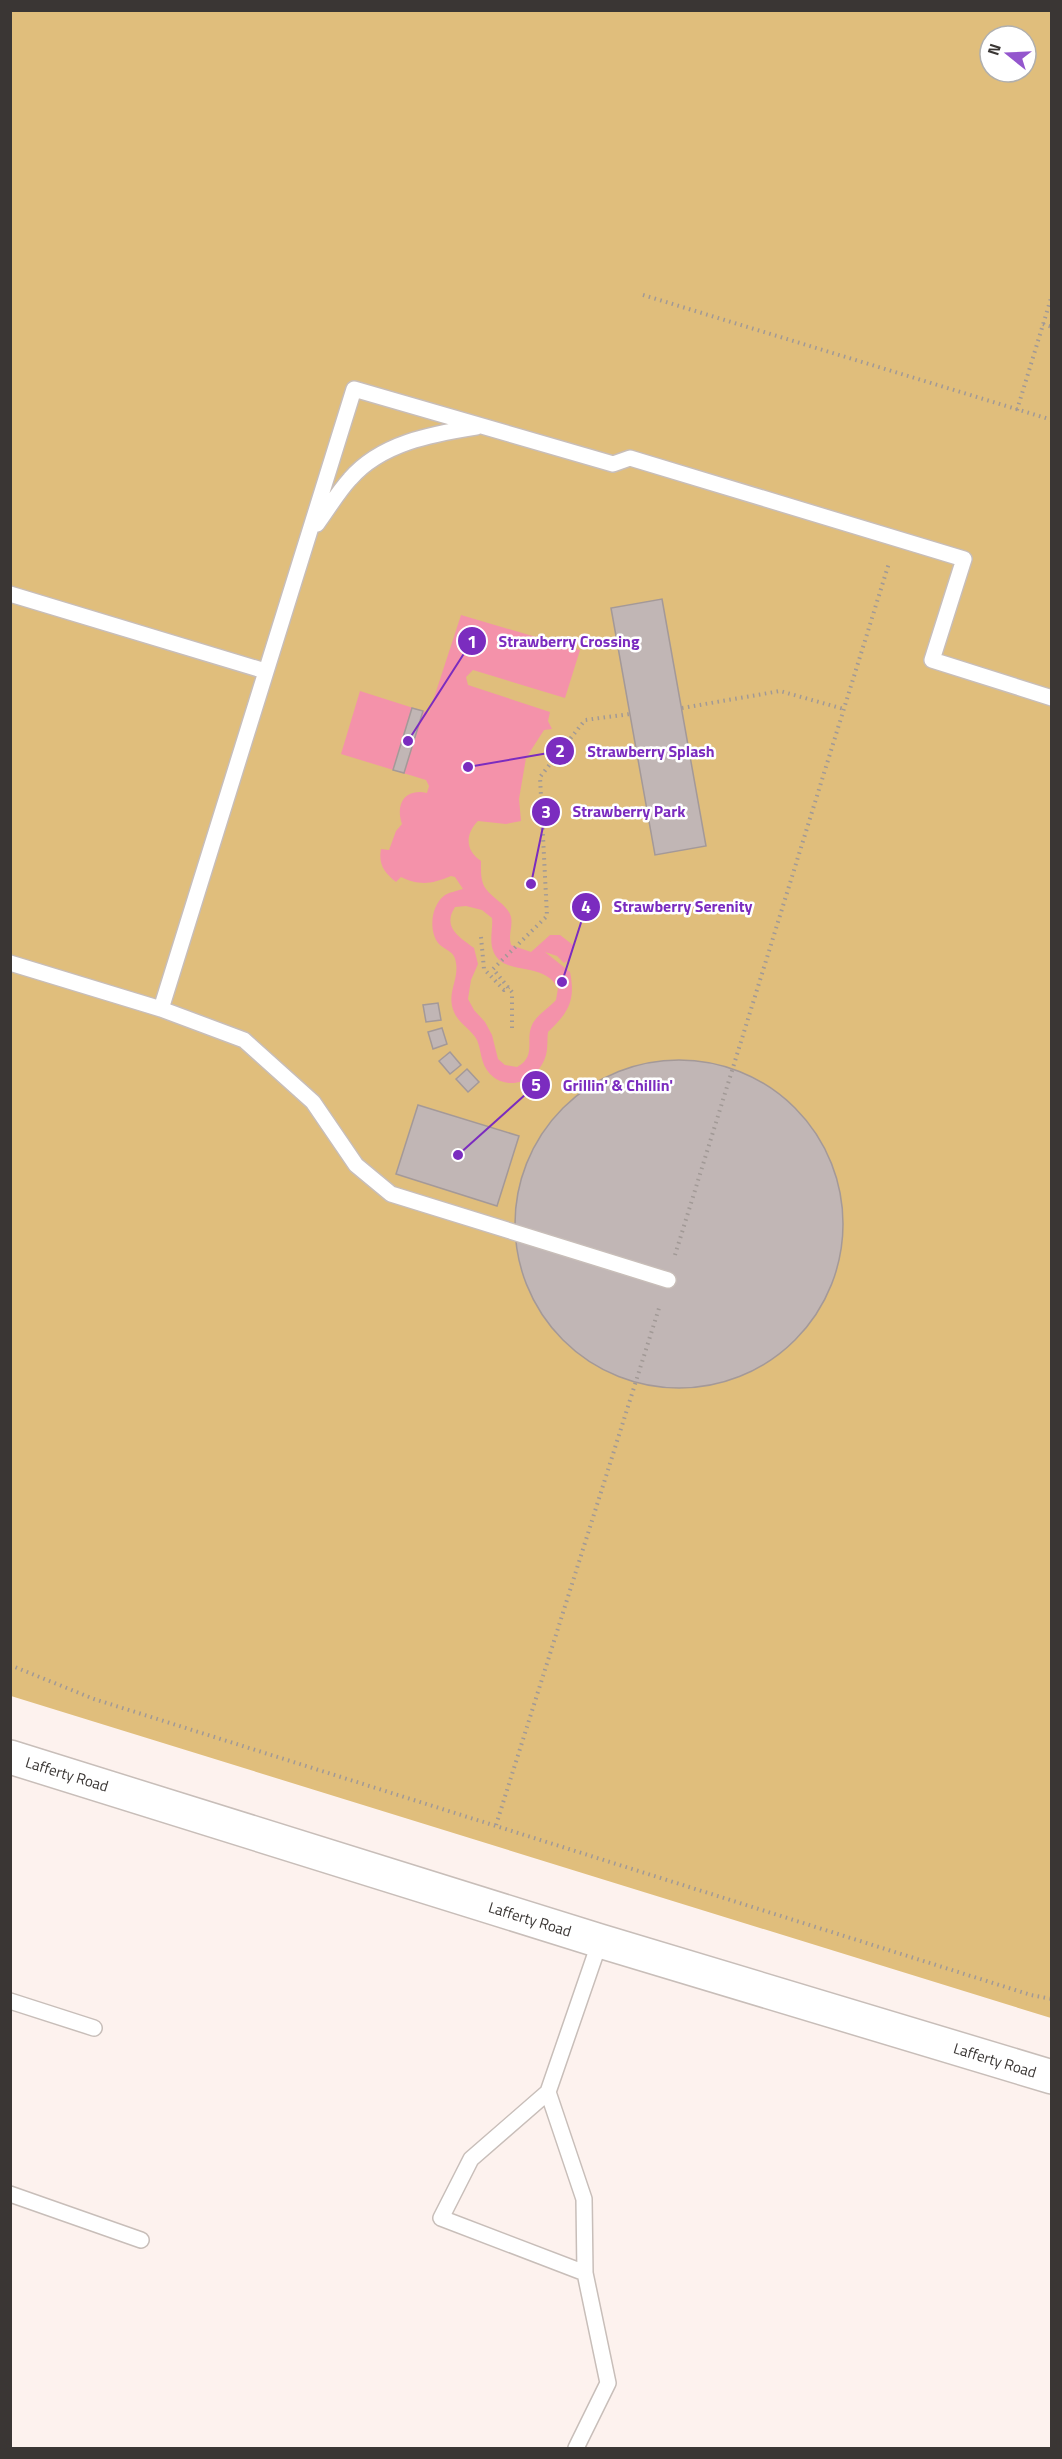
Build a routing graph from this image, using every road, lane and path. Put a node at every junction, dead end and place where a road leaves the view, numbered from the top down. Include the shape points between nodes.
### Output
1 (643, 295) dead end
2 (1052, 295) edge
3 (1043, 324) junction
4 (1052, 327) edge
5 (1017, 410) junction
6 (1052, 420) edge
7 (482, 426) junction
8 (309, 536) junction
9 (897, 538) junction
10 (10, 594) edge
11 (265, 671) junction
12 (1052, 698) edge
13 (682, 708) dead end
14 (844, 710) junction
15 (630, 714) dead end
16 (481, 937) dead end
17 (10, 963) edge
18 (507, 985) junction
19 (161, 1009) junction
20 (512, 1028) dead end
21 (668, 1280) junction
22 (10, 1665) edge
23 (10, 1757) edge
24 (496, 1825) junction
25 (600, 1941) junction
26 (1052, 1999) edge
27 (10, 2001) edge
28 (94, 2028) dead end
29 (1052, 2078) edge
30 (548, 2092) junction
31 (10, 2194) edge
32 (141, 2241) dead end
33 (585, 2273) junction
34 (576, 2448) edge

1 - 5 path
2 - 3 path
3 - 4 path
3 - 5 path
5 - 6 path
7 - 8 lane via 408,441 375,458 351,477
7 - 8 lane via 354,389
7 - 9 lane via 613,464 630,458
8 - 11 lane
9 - 12 lane via 964,559 932,660
9 - 14 path
10 - 11 lane
11 - 19 lane
13 - 14 path via 780,691
14 - 21 path
15 - 18 path via 585,720 540,777 547,916 493,969
16 - 18 path via 484,969 504,990
17 - 19 lane
18 - 20 path via 512,992
19 - 21 lane via 244,1040 313,1102 356,1165 391,1194
21 - 24 path
22 - 24 path via 94,1699
23 - 25 street, Lafferty Road
24 - 26 path
25 - 29 street, Lafferty Road
25 - 30 lane
27 - 28 lane
30 - 33 lane via 584,2199
30 - 33 lane via 471,2159 441,2218
31 - 32 lane
33 - 34 lane via 608,2383

